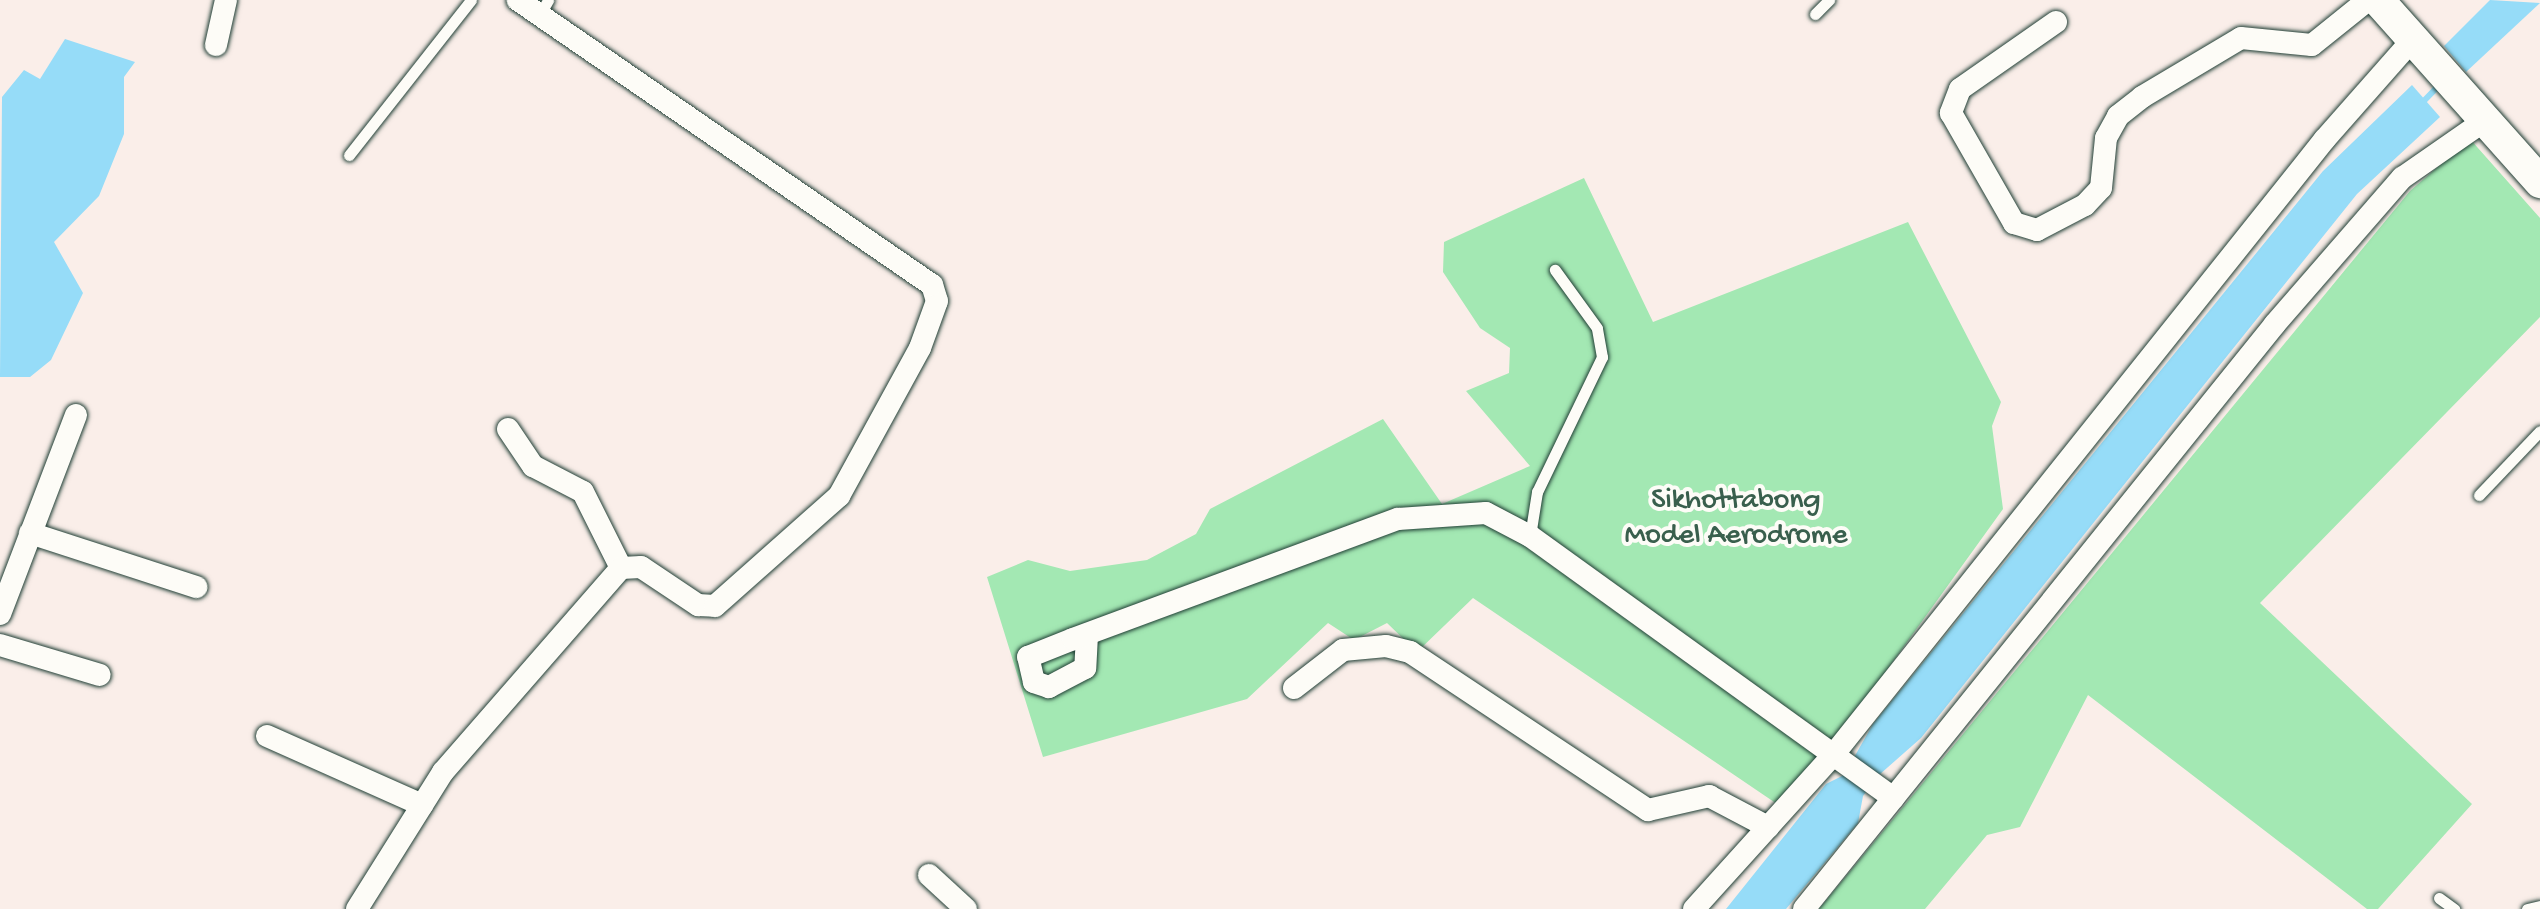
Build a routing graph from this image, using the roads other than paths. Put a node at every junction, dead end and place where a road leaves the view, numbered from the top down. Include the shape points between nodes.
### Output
1 (226, 0) edge
2 (471, 0) edge
3 (518, 0) edge
4 (1829, 0) edge
5 (2368, 0) edge
6 (2378, 0) edge
7 (544, 7) edge
8 (1815, 14) dead end
9 (2056, 22) dead end
10 (2416, 40) junction
11 (216, 45) dead end
12 (2487, 119) junction
13 (348, 155) dead end
14 (2540, 182) edge
15 (1555, 270) dead end
16 (76, 415) dead end
17 (508, 428) dead end
18 (2540, 431) edge
19 (2479, 496) dead end
20 (30, 534) junction
21 (1530, 536) junction
22 (621, 568) junction
23 (196, 587) dead end
24 (0, 614) edge
25 (1087, 635) dead end
26 (0, 645) edge
27 (100, 674) dead end
28 (1294, 688) dead end
29 (266, 736) dead end
30 (1841, 758) junction
31 (1887, 793) junction
32 (422, 805) junction
33 (1768, 827) junction
34 (929, 875) dead end
35 (2439, 898) dead end
36 (2540, 906) edge
37 (358, 909) edge
38 (966, 909) edge
39 (1694, 909) edge
40 (1804, 909) edge
41 (2454, 909) edge
42 (2527, 909) edge

1 - 11 street
2 - 13 lane
3 - 7 street
4 - 8 lane
5 - 9 street via 2312,45 2241,38 2142,97 2118,116 2106,138 2101,188 2085,205 2037,230 2014,223 1951,113 1960,89
6 - 10 main road
7 - 22 street via 932,285 938,301 860,466 839,496 768,564 708,607 641,567
10 - 12 main road
10 - 30 street via 2325,138
12 - 14 main road
12 - 31 street via 2389,193
15 - 21 lane via 1597,328 1602,357 1537,492
16 - 20 street
17 - 22 street via 533,466 583,492
18 - 19 lane
20 - 23 street
20 - 24 street
21 - 25 street via 1486,513 1398,519
21 - 30 street
22 - 32 street via 469,740
26 - 27 street
28 - 33 street via 1343,650 1386,646 1410,652 1648,810 1710,796
29 - 32 street
30 - 31 street
30 - 33 street
31 - 40 street
32 - 37 street
33 - 39 street
34 - 38 street
35 - 41 lane
36 - 42 lane

